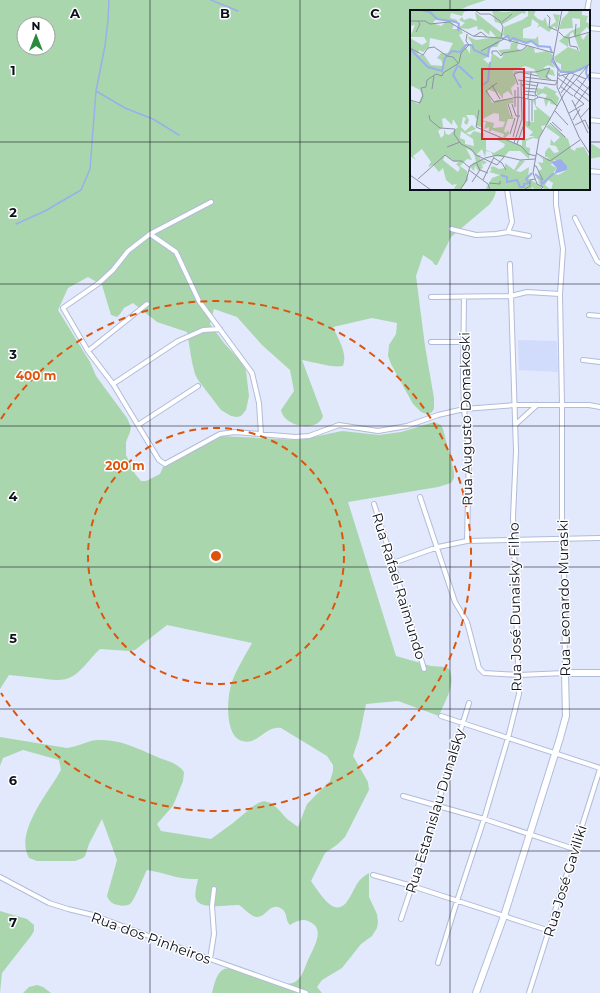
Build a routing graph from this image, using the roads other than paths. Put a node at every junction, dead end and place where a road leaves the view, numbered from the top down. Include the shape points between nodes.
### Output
1 (589, 0) edge
2 (588, 10) edge
3 (590, 28) edge
4 (600, 29) edge
5 (590, 75) edge
6 (600, 76) edge
7 (590, 120) edge
8 (600, 121) edge
9 (590, 171) edge
10 (600, 172) edge
11 (507, 190) edge
12 (556, 190) edge
13 (211, 202) dead end
14 (575, 218) dead end
15 (451, 229) dead end
16 (508, 232) junction
17 (150, 234) junction
18 (529, 236) dead end
19 (600, 263) edge
20 (510, 264) dead end
21 (560, 294) junction
22 (511, 296) junction
23 (431, 297) dead end
24 (464, 297) junction
25 (147, 304) dead end
26 (589, 315) dead end
27 (600, 316) edge
28 (220, 329) junction
29 (431, 342) dead end
30 (464, 342) junction
31 (88, 351) junction
32 (583, 360) dead end
33 (600, 362) edge
34 (113, 384) junction
35 (198, 386) dead end
36 (515, 405) junction
37 (537, 405) junction
38 (562, 405) junction
39 (600, 407) edge
40 (464, 409) junction
41 (516, 424) junction
42 (138, 425) junction
43 (261, 434) junction
44 (420, 497) dead end
45 (374, 504) dead end
46 (600, 538) edge
47 (562, 539) junction
48 (467, 541) junction
49 (514, 541) junction
50 (438, 547) junction
51 (393, 563) junction
52 (424, 669) dead end
53 (565, 673) junction
54 (600, 673) edge
55 (519, 674) junction
56 (468, 703) dead end
57 (442, 716) dead end
58 (462, 722) junction
59 (508, 738) junction
60 (555, 754) junction
61 (600, 768) edge
62 (403, 796) dead end
63 (438, 805) junction
64 (484, 820) junction
65 (529, 835) junction
66 (574, 849) junction
67 (374, 875) dead end
68 (0, 877) edge
69 (412, 886) junction
70 (214, 888) dead end
71 (457, 901) junction
72 (504, 916) junction
73 (400, 919) dead end
74 (550, 931) junction
75 (210, 959) junction
76 (438, 963) dead end
77 (306, 993) edge
78 (476, 993) edge
79 (529, 993) edge

1 - 2 street
3 - 4 street
5 - 6 street
7 - 8 street
9 - 10 street
11 - 16 street via 512,222
12 - 21 street, Rua Leonardo Muraski via 563,249
13 - 17 street
14 - 19 street
15 - 16 street via 476,235
16 - 18 street
17 - 28 street via 176,252 199,300
17 - 31 street via 128,251 114,270 99,283 64,308
20 - 22 street, Rua José Dunaisky Filho
21 - 22 street via 527,292
21 - 38 street, Rua Leonardo Muraski
22 - 24 street
22 - 36 street, Rua José Dunaisky Filho
23 - 24 street
24 - 30 street, Rua Augusto Domakoski
25 - 31 street
26 - 27 street
28 - 34 street via 203,330 178,341
28 - 43 street via 252,373 259,403
29 - 30 street
30 - 40 street, Rua Augusto Domakoski
31 - 34 street
32 - 33 street
34 - 42 street
35 - 42 street
36 - 37 street
36 - 40 street
36 - 41 street, Rua José Dunaisky Filho
37 - 38 street
37 - 41 street
38 - 39 street
38 - 47 street, Rua Leonardo Muraski
40 - 43 street via 408,426 378,431 339,425 309,436
40 - 48 street, Rua Augusto Domakoski via 469,453
41 - 49 street, Rua José Dunaisky Filho
42 - 43 street via 159,460 165,464 220,434
44 - 50 street
45 - 51 street, Rua Rafael Raimundo
46 - 47 street
47 - 49 street
47 - 53 street, Rua Leonardo Muraski
48 - 49 street
48 - 50 street
49 - 55 street, Rua José Dunaisky Filho
50 - 51 street
50 - 55 street via 455,602 467,622 479,668 484,673
51 - 52 street, Rua Rafael Raimundo
53 - 54 street
53 - 55 street
53 - 60 street, Rua Leonardo Muraski via 566,716
55 - 59 street, Rua José Dunaisky Filho via 519,694
56 - 58 street, Rua Estanislau Dunalsky
57 - 58 street
58 - 59 street
58 - 63 street, Rua Estanislau Dunalsky
59 - 60 street
59 - 64 street, Rua José Dunaisky Filho
60 - 61 street
60 - 65 street, Rua Leonardo Muraski
61 - 66 street, Rua José Gaviliki
62 - 63 street
63 - 64 street
63 - 69 street, Rua Estanislau Dunalsky
64 - 65 street
64 - 71 street, Rua José Dunaisky Filho
65 - 66 street
65 - 72 street, Rua Leonardo Muraski
66 - 74 street, Rua José Gaviliki
67 - 69 street
68 - 75 street, Rua dos Pinheiros via 49,903 94,915
69 - 71 street
69 - 73 street, Rua Estanislau Dunalsky
70 - 75 street via 214,934
71 - 72 street
71 - 76 street, Rua José Dunaisky Filho
72 - 74 street
72 - 78 street, Rua Leonardo Muraski
74 - 79 street, Rua José Gaviliki
75 - 77 street, Rua dos Pinheiros

